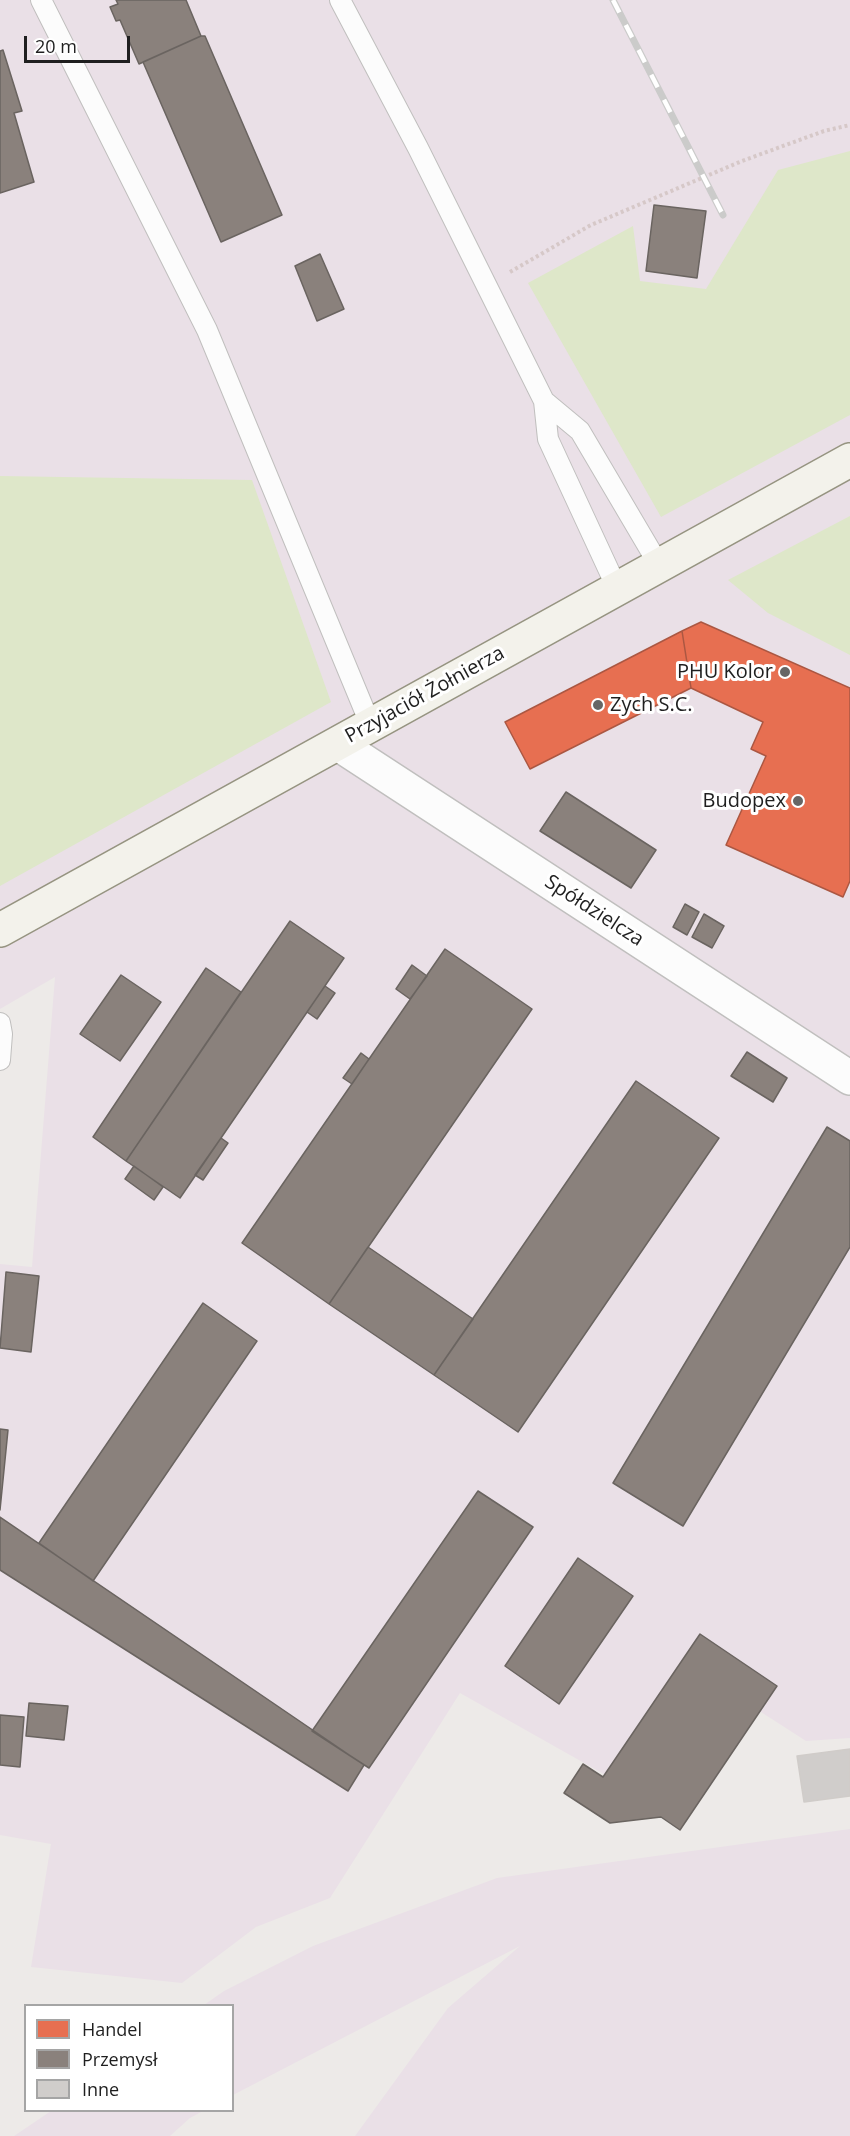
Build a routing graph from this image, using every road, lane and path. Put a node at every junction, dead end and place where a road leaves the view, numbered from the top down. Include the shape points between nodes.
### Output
1 (41, 0) edge
2 (340, 0) edge
3 (850, 125) edge
4 (486, 286) junction
5 (544, 402) junction
6 (850, 459) edge
7 (659, 565) junction
8 (617, 588) junction
9 (371, 726) junction
10 (338, 744) junction
11 (0, 930) edge
12 (0, 1023) edge
13 (0, 1060) edge
14 (850, 1078) edge

1 - 9 lane via 207,330
2 - 4 lane
3 - 4 path via 742,161 591,225
4 - 5 lane
5 - 7 lane via 580,431
5 - 8 lane via 548,439
6 - 7 main road, Przyjaciół Żołnierza
7 - 8 main road, Przyjaciół Żołnierza
8 - 9 main road, Przyjaciół Żołnierza
9 - 10 main road, Przyjaciół Żołnierza
10 - 11 main road, Przyjaciół Żołnierza
10 - 14 street, Spółdzielcza
12 - 13 lane

